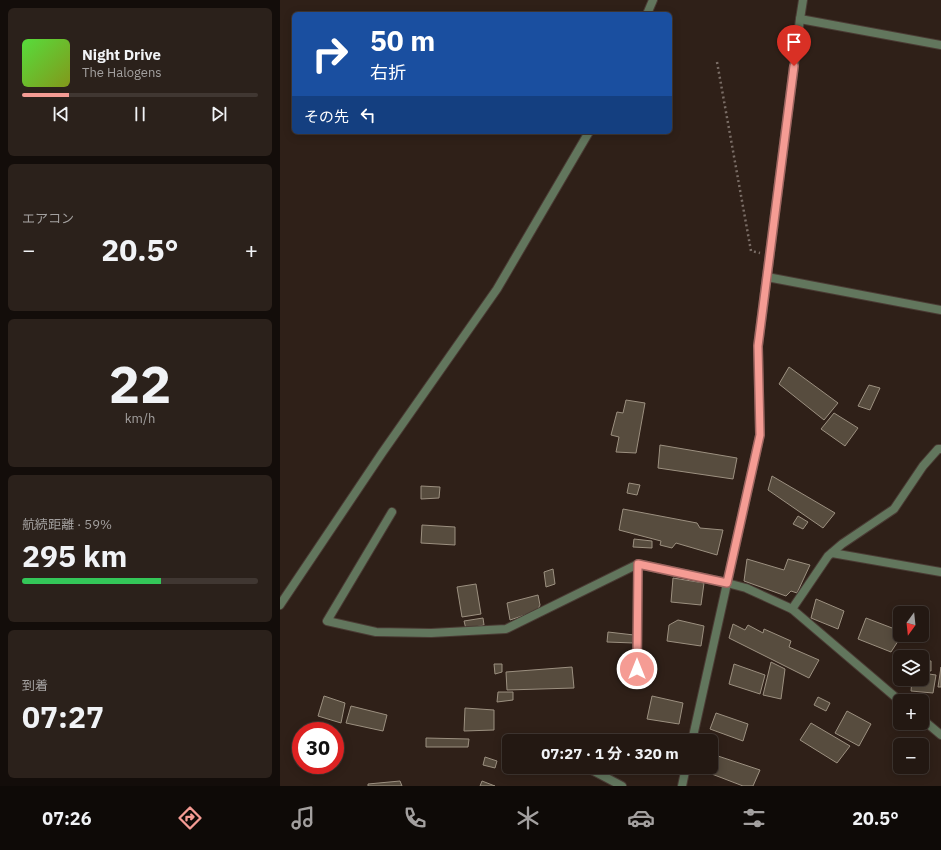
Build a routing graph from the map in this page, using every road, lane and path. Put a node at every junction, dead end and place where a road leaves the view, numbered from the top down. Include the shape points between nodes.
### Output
1 (653, 0) edge
2 (803, 0) edge
3 (648, 12) edge
4 (800, 19) junction
5 (941, 45) edge
6 (716, 62) dead end
7 (588, 134) edge
8 (770, 255) junction
9 (767, 277) junction
10 (941, 310) edge
11 (941, 448) edge
12 (392, 512) dead end
13 (832, 553) junction
14 (638, 564) junction
15 (941, 572) edge
16 (727, 583) junction
17 (280, 605) edge
18 (792, 609) junction
19 (637, 669) dead end
20 (893, 695) edge
21 (929, 725) edge
22 (694, 734) edge
23 (941, 735) edge
24 (599, 774) edge
25 (685, 774) edge
26 (622, 786) edge
27 (682, 786) edge

1 - 3 street
2 - 4 street
4 - 5 street
4 - 8 street
6 - 8 path via 751,251
7 - 17 street via 497,289
8 - 9 street
9 - 10 street
9 - 16 street via 758,346 760,435
11 - 13 street via 923,466 894,509
12 - 14 street via 327,621 376,632 431,633 506,629
13 - 15 street
13 - 18 street
14 - 16 street
14 - 19 street
16 - 18 street via 746,588
16 - 22 street
18 - 20 street
21 - 23 street
24 - 26 street
25 - 27 street

